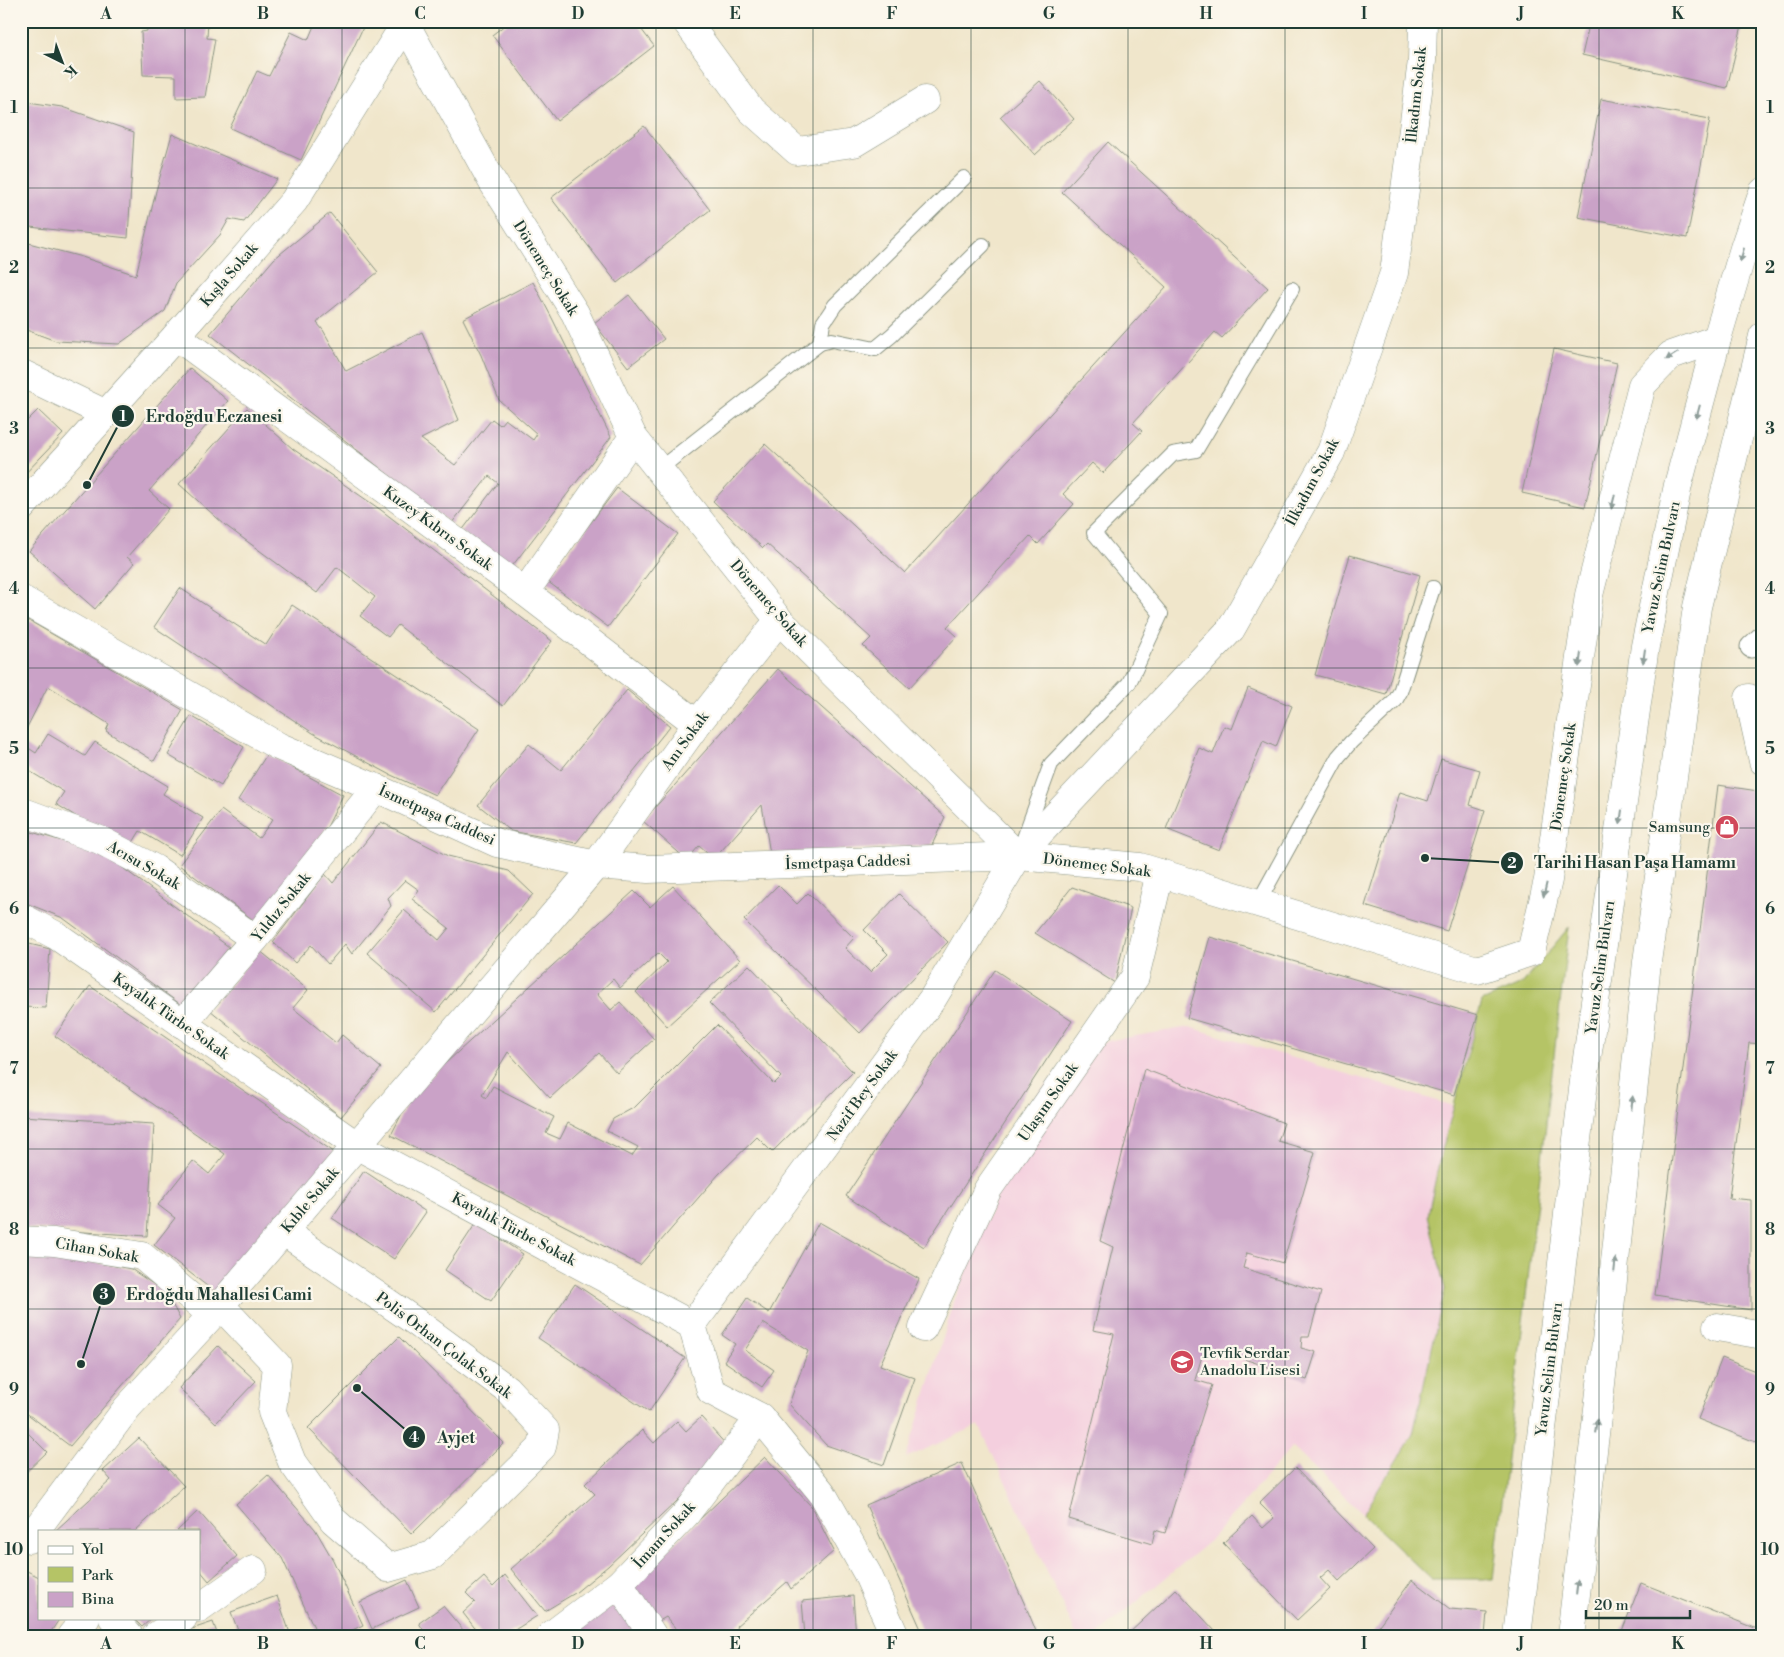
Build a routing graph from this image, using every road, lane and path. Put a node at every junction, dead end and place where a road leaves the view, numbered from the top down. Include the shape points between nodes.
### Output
1 (686, 21) edge
2 (1423, 21) edge
3 (406, 23) edge
4 (925, 100) dead end
5 (964, 178) dead end
6 (1763, 192) edge
7 (983, 245) dead end
8 (1292, 289) dead end
9 (176, 336) junction
10 (1763, 336) edge
11 (1717, 339) junction
12 (820, 343) junction
13 (21, 373) edge
14 (106, 414) junction
15 (633, 437) junction
16 (658, 470) junction
17 (21, 508) edge
18 (1433, 588) dead end
19 (525, 592) junction
20 (21, 599) edge
21 (779, 620) junction
22 (1744, 694) dead end
23 (697, 724) junction
24 (1763, 761) edge
25 (376, 788) junction
26 (21, 811) edge
27 (1018, 856) junction
28 (596, 865) junction
29 (1160, 873) junction
30 (1258, 903) junction
31 (21, 918) edge
32 (255, 939) junction
33 (182, 1024) junction
34 (356, 1145) junction
35 (283, 1231) junction
36 (21, 1240) edge
37 (216, 1310) junction
38 (692, 1325) junction
39 (1717, 1327) dead end
40 (923, 1328) dead end
41 (1763, 1335) edge
42 (760, 1417) junction
43 (38, 1530) edge
44 (38, 1530) edge
45 (30, 1541) edge
46 (253, 1570) dead end
47 (619, 1584) junction
48 (200, 1607) edge
49 (882, 1608) junction
50 (84, 1620) edge
51 (115, 1620) edge
52 (180, 1620) edge
53 (71, 1636) edge
54 (130, 1636) edge
55 (156, 1636) edge
56 (550, 1636) edge
57 (653, 1636) edge
58 (883, 1636) edge
59 (895, 1636) edge
60 (1517, 1636) edge
61 (1571, 1636) edge

1 - 4 street via 751,110 797,151 854,143
2 - 27 street, İlkadım Sokak via 1422,61 1394,273 1331,452 1230,629
3 - 9 street, Kışla Sokak via 294,201
3 - 15 street, Dönemeç Sokak via 492,182 575,313
5 - 12 lane via 835,305 823,323
6 -> 11 street, Yavuz Selim Bulvarı
7 - 12 lane via 874,349 832,340
8 - 27 lane via 1196,450 1173,454 1094,533 1161,614 1129,683 1051,764
9 - 14 street, Kışla Sokak
9 - 19 street, Kuzey Kıbrıs Sokak
61 -> 10 street via 1647,962 1697,607
11 -> 30 street, Dönemeç Sokak via 1671,354 1642,385 1589,595 1548,880 1531,952 1477,970
11 -> 60 street, Yavuz Selim Bulvarı via 1678,485 1645,646 1585,1072
12 - 16 lane
13 - 14 street
14 - 17 street, Kışla Sokak
15 - 16 street, Dönemeç Sokak
15 - 19 street
16 - 21 street, Dönemeç Sokak
18 - 30 lane via 1395,701 1338,757
19 - 23 street, Kuzey Kıbrıs Sokak
20 - 25 street, İsmetpaşa Caddesi via 278,746
21 - 23 street, Anı Sokak
21 - 27 street, Dönemeç Sokak
22 - 24 street
23 - 28 street, Anı Sokak
25 - 28 street, İsmetpaşa Caddesi via 497,843
25 - 32 street, Yıldız Sokak
26 - 32 street, Acısu Sokak via 100,840 156,869
27 - 28 street, İsmetpaşa Caddesi via 648,870
27 - 29 street, Dönemeç Sokak via 1140,868
27 - 38 street, Nazif Bey Sokak via 933,998
28 - 34 street, Kıble Sokak
29 - 30 street, Dönemeç Sokak
29 - 40 street, Ulaşım Sokak via 1135,977 988,1189
31 - 33 street, Kayalık Türbe Sokak via 57,936
32 - 33 street, Yıldız Sokak
33 - 34 street, Kayalık Türbe Sokak
34 - 35 street, Kıble Sokak
34 - 38 street, Kayalık Türbe Sokak
35 - 37 street, Kıble Sokak
35 - 37 street, Polis Orhan Çolak Sokak via 508,1389 545,1430 542,1447 433,1555 388,1568 333,1520 292,1462 272,1412 277,1364
36 - 37 street, Cihan Sokak via 142,1256
37 - 44 street, Kıble Sokak via 127,1408
38 - 42 street via 712,1391
39 - 41 street
42 - 47 street, İmam Sokak via 686,1514
42 - 49 street via 822,1493 867,1573
43 - 45 street, Kıble Sokak
46 - 48 street
47 - 56 street, İmam Sokak
47 - 57 street
49 - 58 street
49 - 59 street
50 - 53 street
51 - 54 street
52 - 55 street

